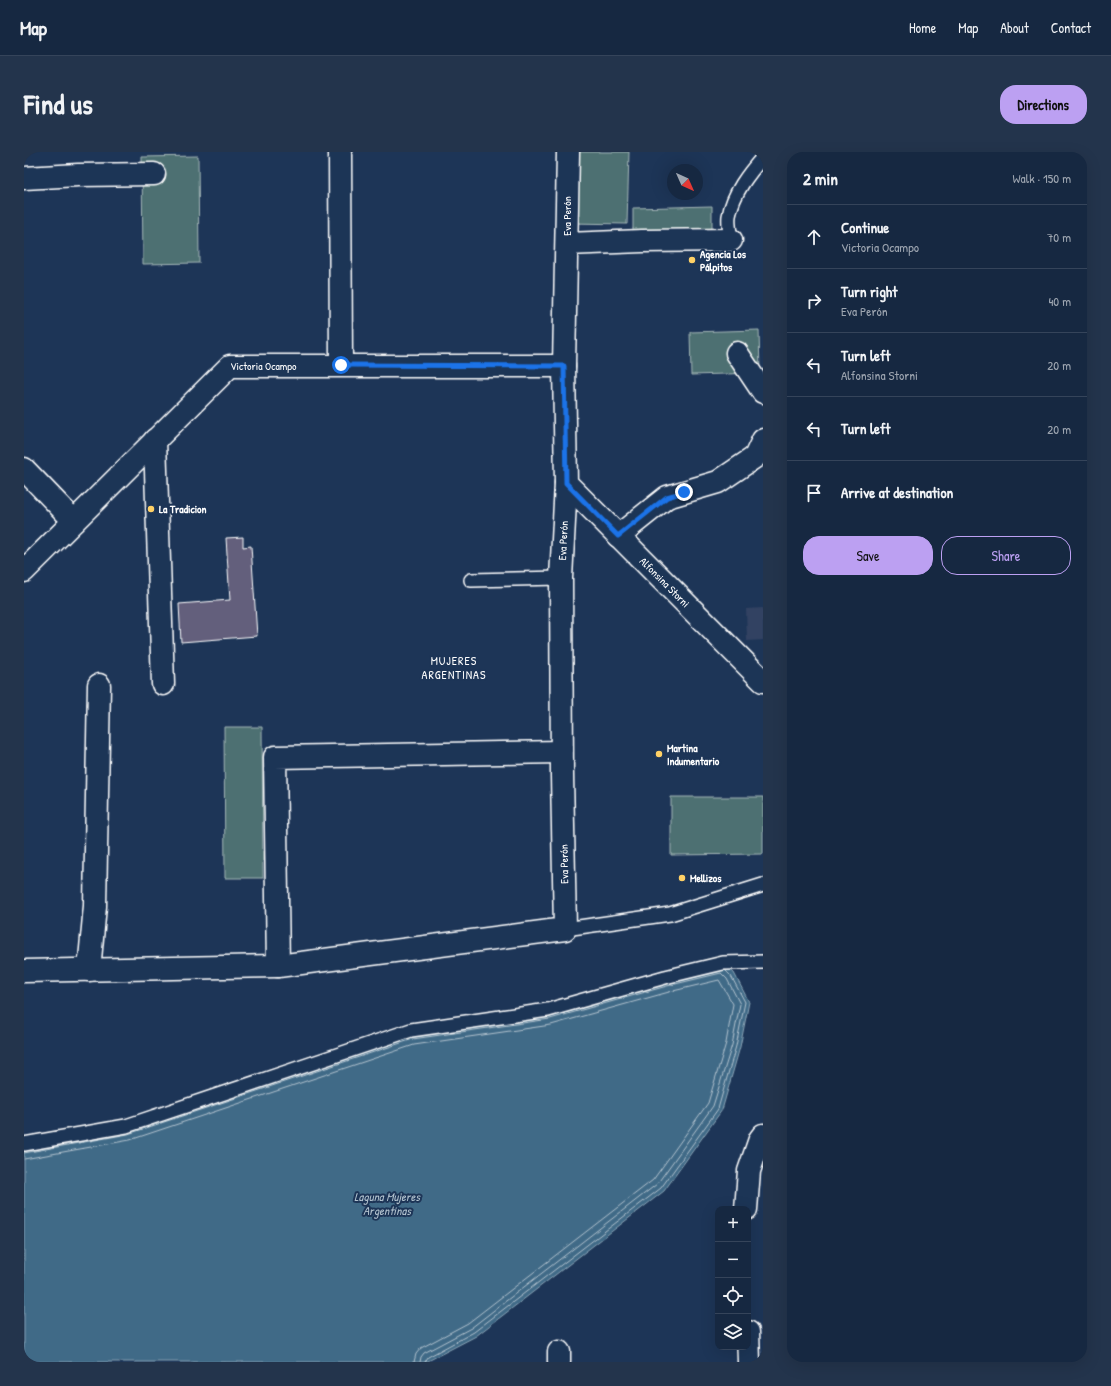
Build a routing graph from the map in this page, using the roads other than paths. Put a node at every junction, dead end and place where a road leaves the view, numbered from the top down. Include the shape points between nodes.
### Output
1 (340, 152) edge
2 (568, 152) edge
3 (763, 157) edge
4 (154, 174) dead end
5 (24, 178) edge
6 (731, 240) joint
7 (567, 244) junction
8 (737, 353) dead end
9 (341, 365) junction
10 (564, 366) junction
11 (763, 392) edge
12 (155, 440) junction
13 (763, 440) edge
14 (24, 469) edge
15 (566, 483) junction
16 (74, 521) junction
17 (618, 536) junction
18 (24, 571) edge
19 (561, 578) junction
20 (472, 580) dead end
21 (763, 681) edge
22 (163, 684) dead end
23 (99, 685) dead end
24 (562, 752) junction
25 (763, 885) edge
26 (565, 929) junction
27 (763, 962) edge
28 (278, 966) junction
29 (89, 970) junction
30 (24, 971) edge
31 (762, 1137) edge
32 (24, 1144) edge
33 (746, 1206) edge
34 (749, 1350) edge
35 (750, 1362) edge

1 - 9 street
2 - 7 street, Eva Perón
3 - 6 lane via 747,175 734,200 729,216
4 - 5 street
6 - 7 street
7 - 10 street, Eva Perón
8 - 11 street
9 - 10 street, Victoria Ocampo
9 - 12 street, Victoria Ocampo via 230,366
10 - 15 street, Eva Perón
12 - 16 street, Victoria Ocampo
12 - 22 street
13 - 17 street via 755,456 718,482 667,497
14 - 16 street
15 - 17 street, Alfonsina Storni
15 - 19 street, Eva Perón
16 - 18 street, Victoria Ocampo
17 - 21 street, Alfonsina Storni
19 - 20 lane
19 - 24 street, Eva Perón
23 - 29 street via 95,906
24 - 26 street, Eva Perón
24 - 28 street via 275,757
25 - 26 lane via 670,914
26 - 28 street
27 - 32 lane via 724,963 548,1010 411,1030 126,1126
28 - 29 street
29 - 30 street
31 - 33 street via 749,1171
34 - 35 street

